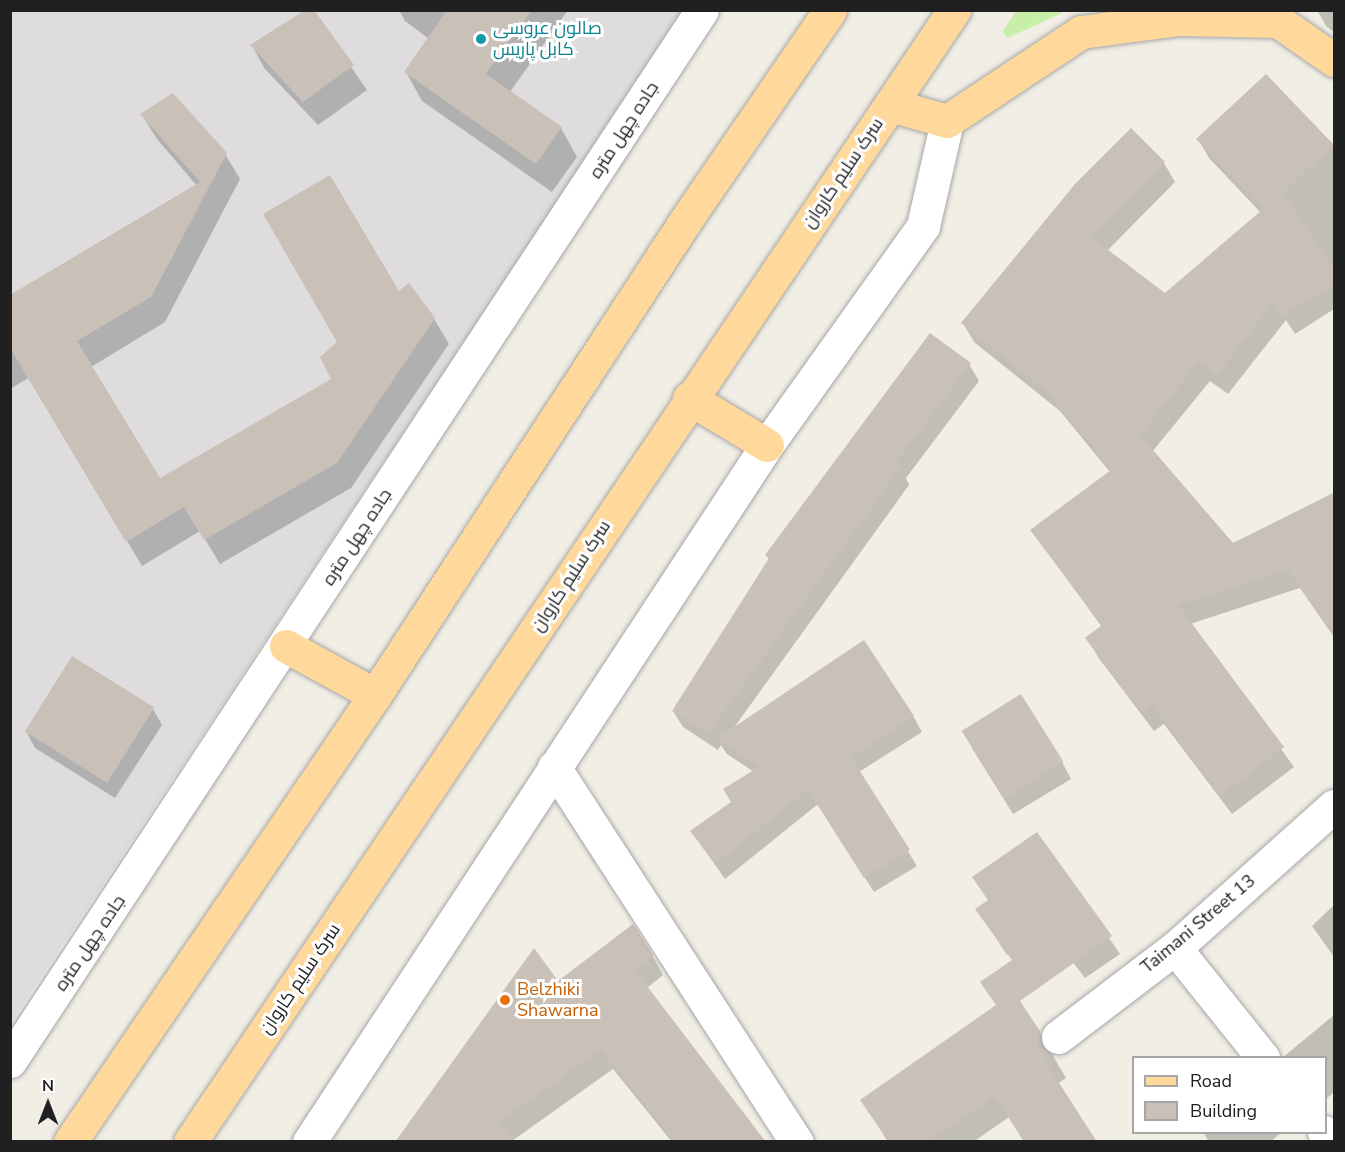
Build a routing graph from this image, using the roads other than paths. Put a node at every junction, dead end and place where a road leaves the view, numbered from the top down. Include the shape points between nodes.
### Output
1 (702, 10) edge
2 (954, 10) edge
3 (1271, 14) edge
4 (823, 15) edge
5 (1335, 60) edge
6 (890, 105) junction
7 (946, 121) junction
8 (689, 398) junction
9 (767, 445) junction
10 (286, 646) junction
11 (375, 695) junction
12 (555, 766) junction
13 (1335, 806) edge
14 (1175, 948) junction
15 (1058, 1037) dead end
16 (1261, 1056) edge
17 (10, 1061) edge
18 (70, 1142) edge
19 (190, 1142) edge
20 (309, 1142) edge
21 (797, 1142) edge

1 - 10 street, جاده چهل متره
2 - 6 main road, سرک سلیم کاروان
3 - 5 main road
3 - 7 main road via 1179,19 1081,32
4 - 11 main road
6 - 7 main road
6 - 8 main road, سرک سلیم کاروان
7 - 9 street via 923,226
8 - 9 main road
8 - 19 main road, سرک سلیم کاروان
9 - 12 street
10 - 11 main road
10 - 17 street, جاده چهل متره
11 - 18 main road
12 - 20 street
12 - 21 street
13 - 14 street, Taimani Street 13
14 - 15 street, Taimani Street 13
14 - 16 street

